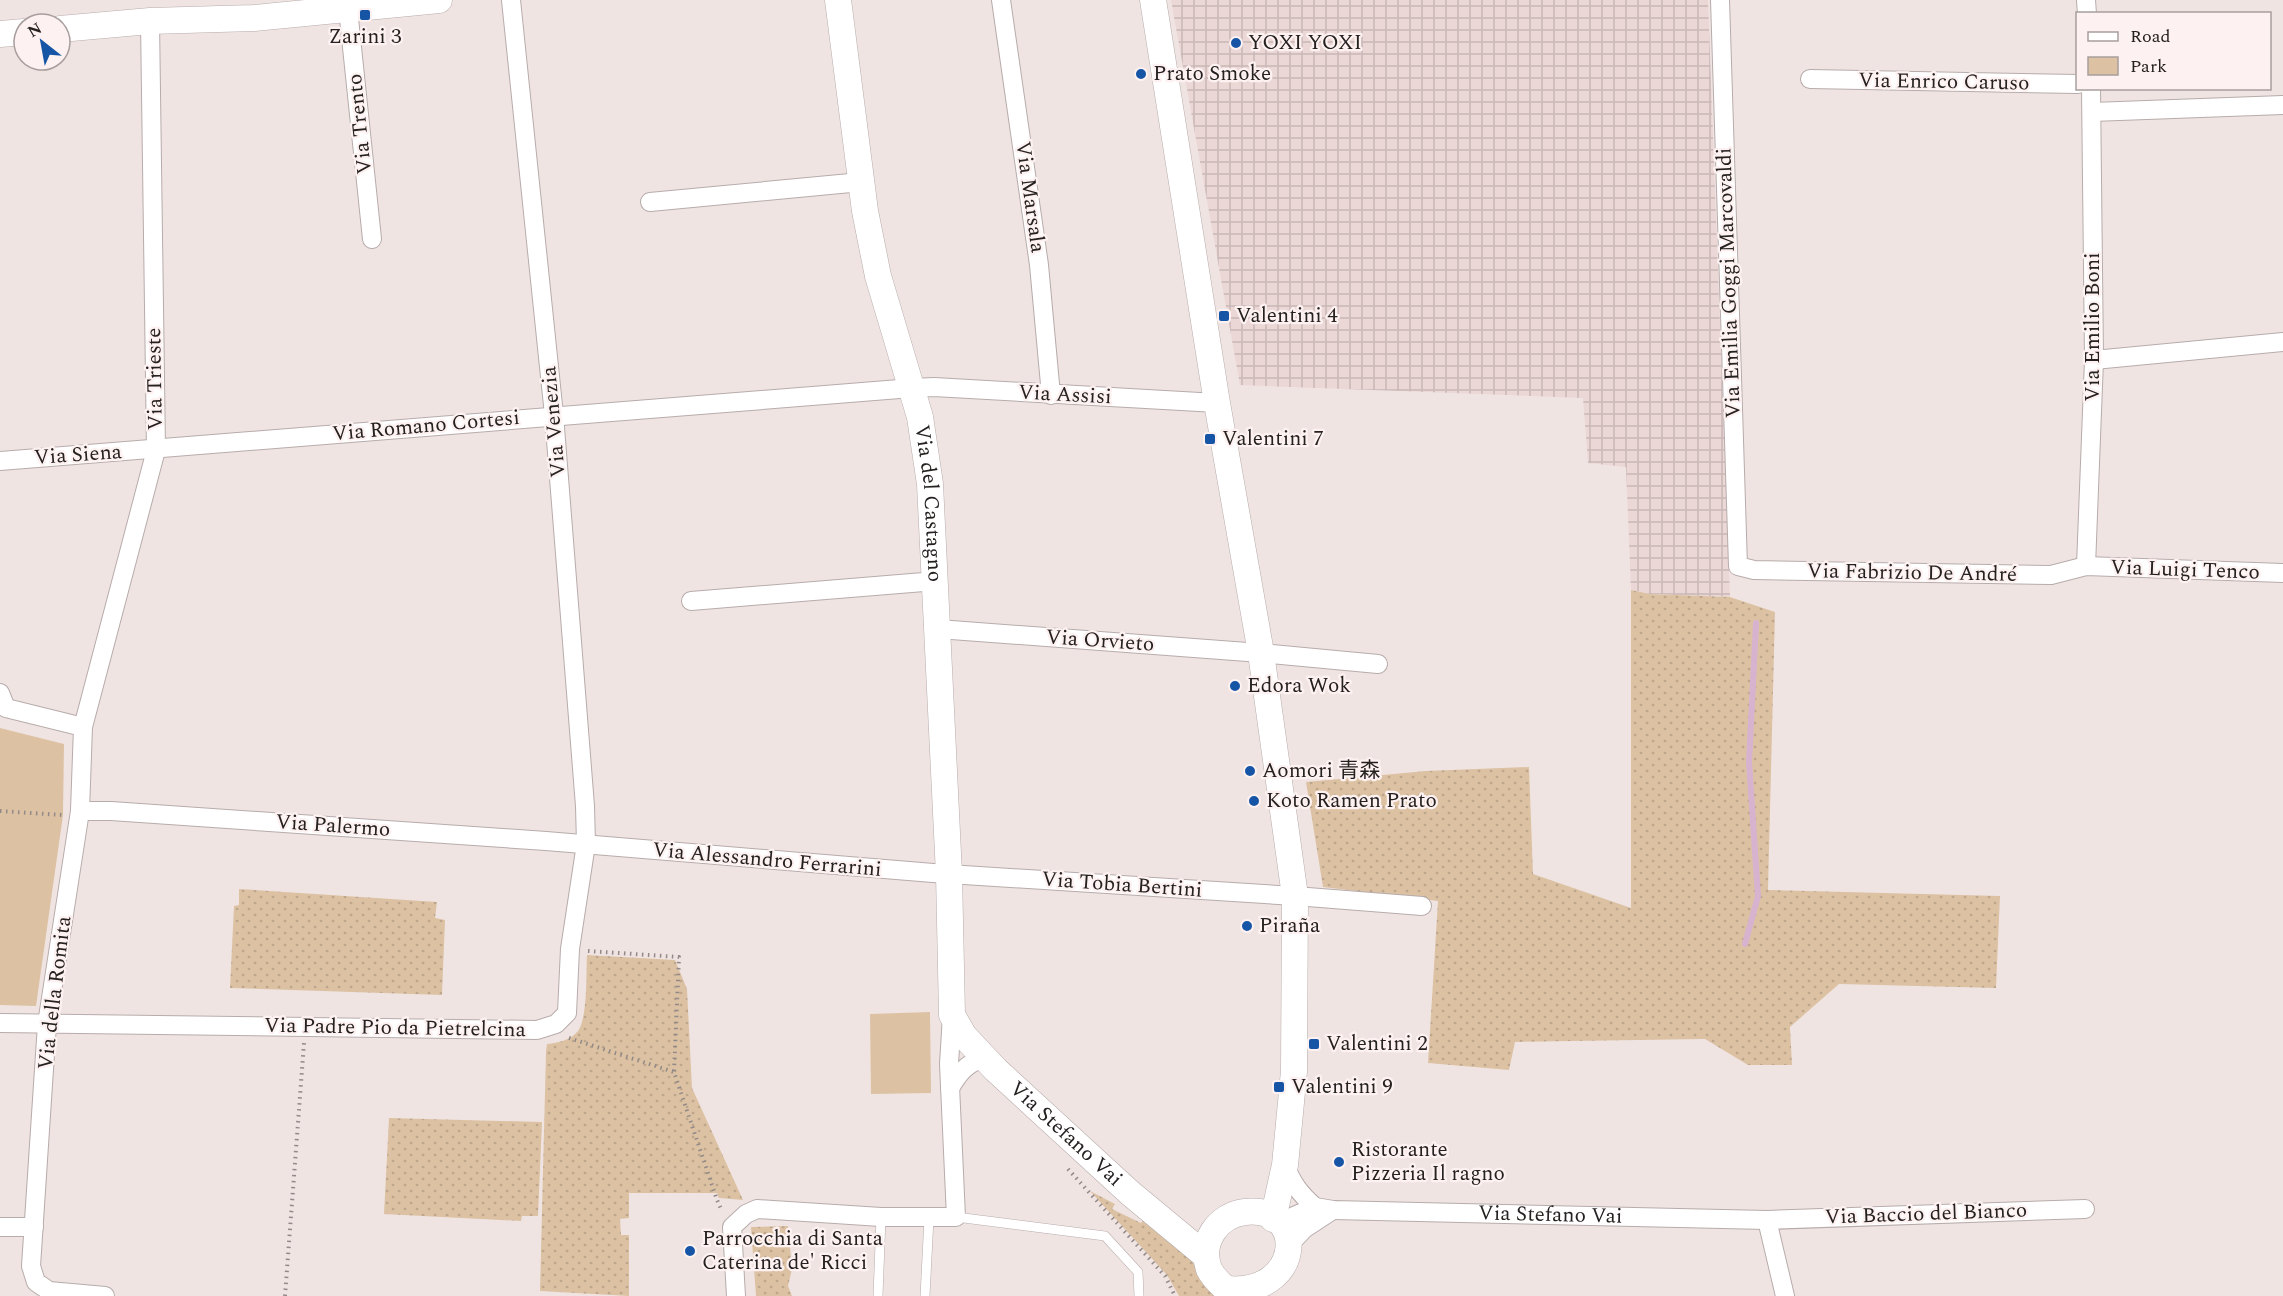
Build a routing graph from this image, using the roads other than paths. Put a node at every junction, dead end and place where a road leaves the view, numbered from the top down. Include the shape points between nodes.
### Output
1 (439, 0) edge
2 (512, 0) edge
3 (838, 0) edge
4 (1001, 0) edge
5 (1153, 0) edge
6 (1720, 0) edge
7 (283, 8) edge
8 (348, 9) junction
9 (150, 21) junction
10 (72, 28) edge
11 (1810, 79) dead end
12 (2076, 84) edge
13 (2091, 90) edge
14 (2283, 105) edge
15 (2092, 112) junction
16 (861, 182) junction
17 (650, 202) dead end
18 (372, 239) dead end
19 (2283, 342) edge
20 (2094, 360) junction
21 (912, 388) junction
22 (1051, 395) junction
23 (1217, 403) junction
24 (554, 415) junction
25 (156, 450) junction
26 (0, 461) edge
27 (1738, 566) joint
28 (2086, 566) junction
29 (2283, 573) edge
30 (936, 581) junction
31 (691, 601) dead end
32 (938, 630) junction
33 (1261, 653) junction
34 (1378, 664) dead end
35 (0, 693) edge
36 (83, 727) junction
37 (80, 811) junction
38 (586, 844) junction
39 (949, 874) junction
40 (1295, 896) junction
41 (1422, 906) dead end
42 (952, 1015) junction
43 (0, 1023) edge
44 (47, 1024) junction
45 (983, 1058) junction
46 (950, 1088) junction
47 (1284, 1168) junction
48 (1324, 1208) junction
49 (2085, 1209) dead end
50 (881, 1217) junction
51 (956, 1217) junction
52 (929, 1218) junction
53 (1767, 1220) junction
54 (1273, 1225) junction
55 (0, 1227) edge
56 (34, 1227) junction
57 (1206, 1256) junction
58 (1277, 1290) edge
59 (1230, 1292) edge
60 (105, 1296) edge
61 (736, 1296) edge
62 (878, 1296) edge
63 (925, 1296) edge
64 (1139, 1296) edge
65 (1785, 1296) edge

1 - 8 street
2 - 24 street, Via Venezia
3 - 16 street, Via del Castagno
4 - 22 street, Via Marsala via 1039,265
5 - 23 street
6 - 27 street, Via Emilia Goggi Marcovaldi
7 - 8 street
7 - 9 street
8 - 18 street, Via Trento
9 - 10 street
9 - 25 street, Via Trieste
11 - 12 street, Via Enrico Caruso
13 - 15 street, Via Emilio Boni
14 - 15 street
15 - 20 street, Via Emilio Boni
16 - 17 street
16 - 21 street, Via del Castagno via 878,276
19 - 20 street
20 - 28 street, Via Emilio Boni
21 - 22 street, Via Assisi
21 - 24 street, Via Romano Cortesi
21 - 30 street, Via del Castagno via 930,484
22 - 23 street, Via Assisi
23 - 33 street
24 - 25 street, Via Romano Cortesi
24 - 38 street, Via Venezia
25 - 26 street, Via Siena
25 - 36 street, Via Trieste
27 - 28 street, Via Fabrizio De André via 1754,570 2051,575
28 - 29 street, Via Luigi Tenco
30 - 31 street
30 - 32 street, Via del Castagno
32 - 33 street, Via Orvieto
32 - 39 street, Via del Castagno
33 - 34 street, Via Orvieto
33 - 40 street
35 - 36 street via 6,708
36 - 37 street, Via della Romita
37 - 38 street, Via Palermo
37 - 44 street, Via della Romita
38 - 39 street, Via Alessandro Ferrarini
38 - 44 street, Via Padre Pio da Pietrelcina via 570,949 567,1013 556,1024 537,1030
39 - 40 street, Via Tobia Bertini
39 - 42 street, Via del Castagno
40 - 41 street, Via Tobia Bertini
40 - 47 street via 1294,1071
42 - 45 street
42 - 46 street, Via del Castagno
43 - 44 street, Via Padre Pio da Pietrelcina
44 - 56 street, Via della Romita
45 - 46 street via 969,1062
45 - 57 street, Via Stefano Vai via 1130,1193
46 - 51 street, Via del Castagno
47 - 48 street via 1301,1196
47 - 54 street
48 - 53 street, Via Stefano Vai
48 - 54 street via 1305,1229
49 - 53 street, Via Baccio del Bianco
50 - 52 street
50 - 61 street via 757,1209 746,1214 732,1227
50 - 62 lane
51 - 52 street
51 - 64 lane via 1105,1236 1138,1272
52 - 63 lane
53 - 65 street
54 - 57 street via 1237,1213 1224,1219 1214,1229
54 - 58 street via 1289,1260
55 - 56 street
56 - 60 street, Via della Romita via 32,1266 36,1282 49,1291
57 - 59 street via 1213,1275
58 - 59 street

